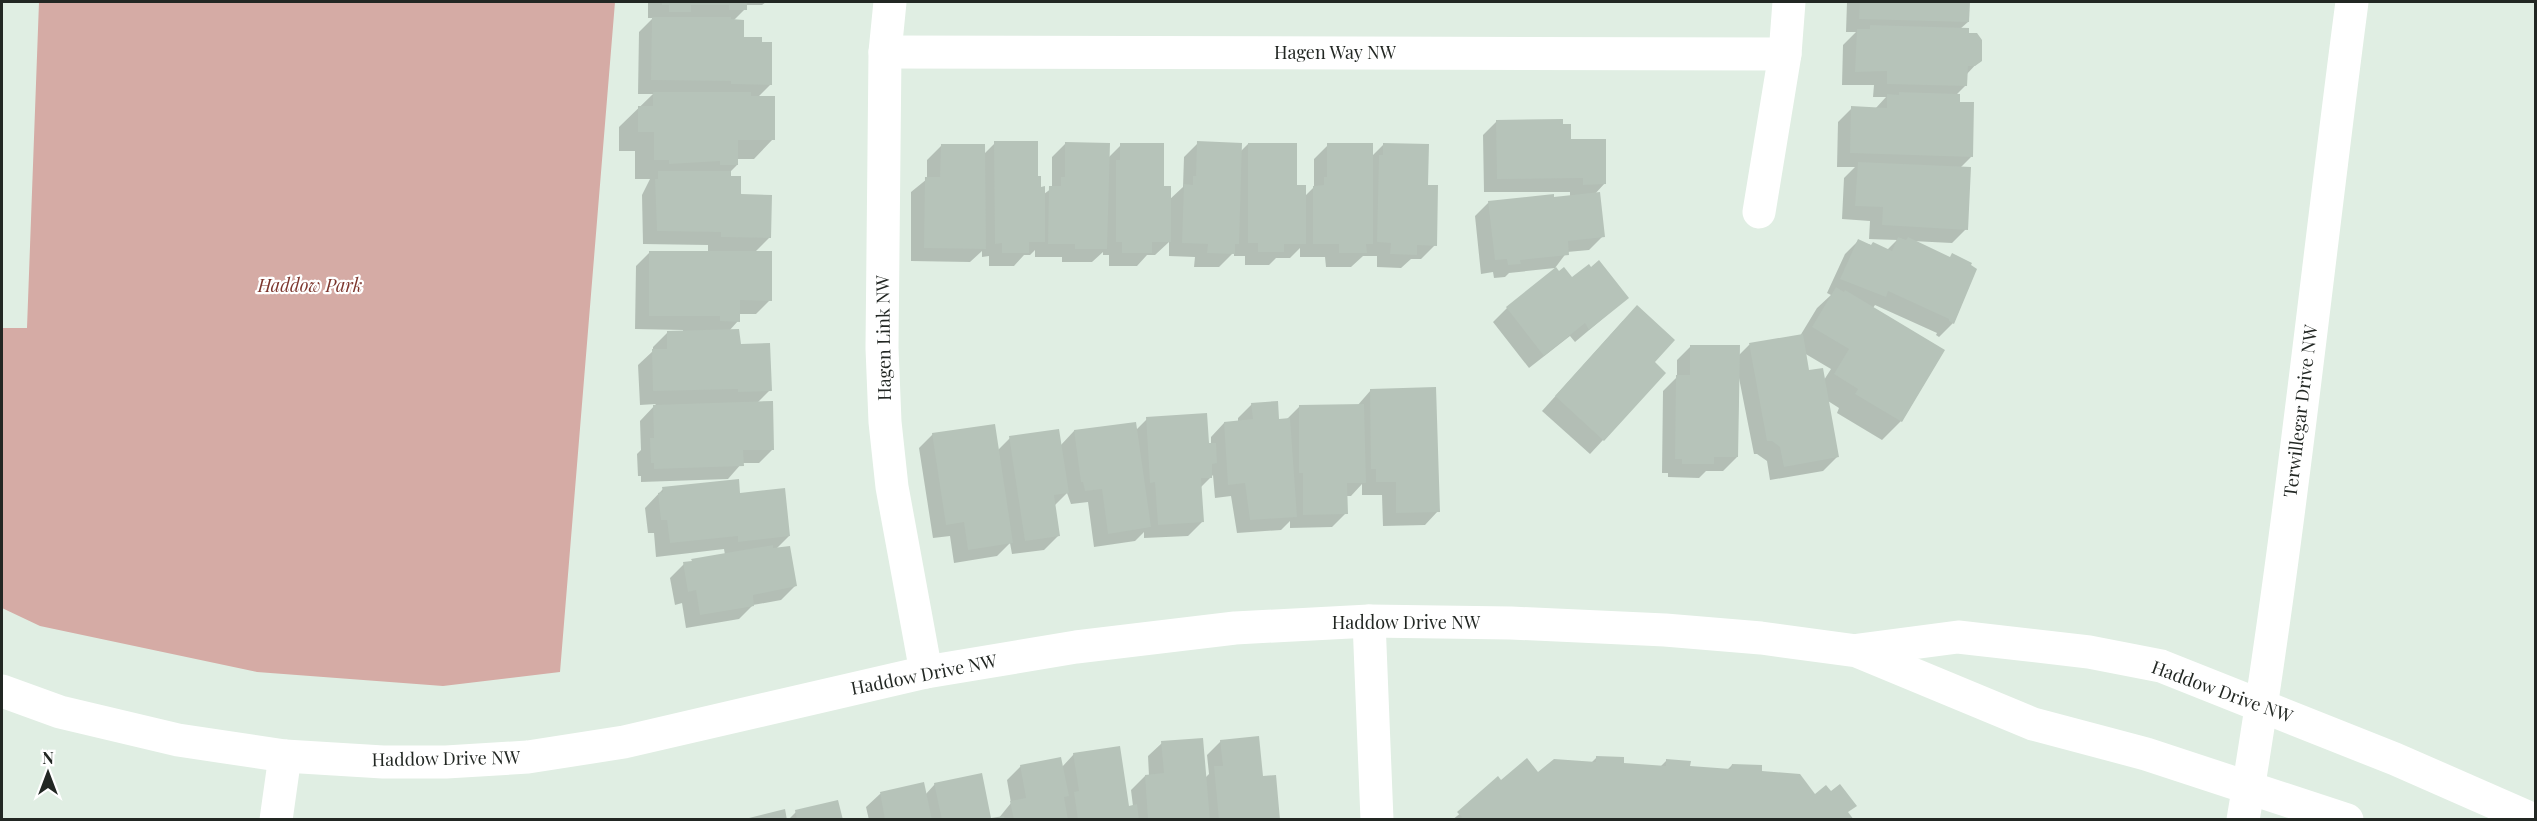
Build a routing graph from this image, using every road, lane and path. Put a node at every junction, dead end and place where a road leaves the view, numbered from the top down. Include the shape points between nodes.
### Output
1 (890, 2) edge
2 (1789, 2) edge
3 (2352, 2) edge
4 (885, 52) junction
5 (1785, 54) junction
6 (1760, 212) dead end
7 (1369, 621) junction
8 (1857, 651) junction
9 (926, 672) junction
10 (2, 692) edge
11 (2262, 705) junction
12 (285, 756) junction
13 (2248, 787) junction
14 (276, 819) edge
15 (1377, 819) edge
16 (2243, 819) edge
17 (2347, 819) edge
18 (2534, 819) edge

1 - 4 street, Hagen Link NW
2 - 5 street
3 - 11 street, Terwillegar Drive NW
4 - 5 street, Hagen Way NW
4 - 9 street, Hagen Link NW via 885,422 892,488
5 - 6 street
7 - 8 street, Haddow Drive NW via 1665,630
7 - 9 street, Haddow Drive NW via 1235,628 1076,647
7 - 15 street
8 - 11 street, Haddow Drive NW via 1958,637 2089,652 2161,666
8 - 13 street, Haddow Drive NW via 2033,724
9 - 12 street, Haddow Drive NW via 624,742 528,757 384,762
10 - 12 street, Haddow Drive NW via 110,726
11 - 13 street, Terwillegar Drive NW
11 - 18 street, Haddow Drive NW
12 - 14 street
13 - 16 street, Terwillegar Drive NW
13 - 17 street, Haddow Drive NW

